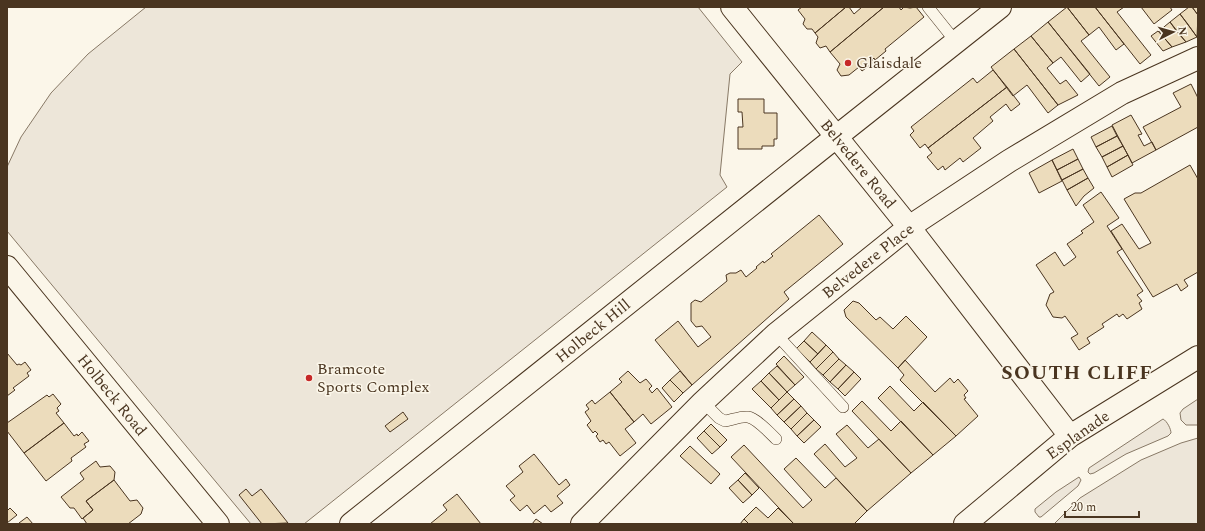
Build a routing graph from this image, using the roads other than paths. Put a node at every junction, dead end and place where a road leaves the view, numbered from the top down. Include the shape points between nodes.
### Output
1 (732, 7) edge
2 (928, 7) edge
3 (1000, 7) edge
4 (956, 42) junction
5 (1198, 58) edge
6 (836, 137) junction
7 (909, 227) junction
8 (7, 267) edge
9 (776, 334) junction
10 (1198, 357) edge
11 (703, 402) junction
12 (843, 407) dead end
13 (1070, 436) junction
14 (776, 439) dead end
15 (218, 524) edge
16 (351, 524) edge
17 (582, 524) edge
18 (965, 524) edge

1 - 6 street, Belvedere Road
2 - 4 lane
3 - 4 street, Holbeck Hill
4 - 6 street, Holbeck Hill
5 - 7 street, Belvedere Place via 1122,93 1009,161
6 - 7 street, Belvedere Road
6 - 16 street, Holbeck Hill
7 - 9 street, Belvedere Place
7 - 13 street, Belvedere Road
8 - 15 street, Holbeck Road
9 - 11 street, Belvedere Place
9 - 12 lane
10 - 13 street, Esplanade
11 - 14 lane via 725,421 742,417 754,419
11 - 17 street, Belvedere Place
13 - 18 street, Esplanade

